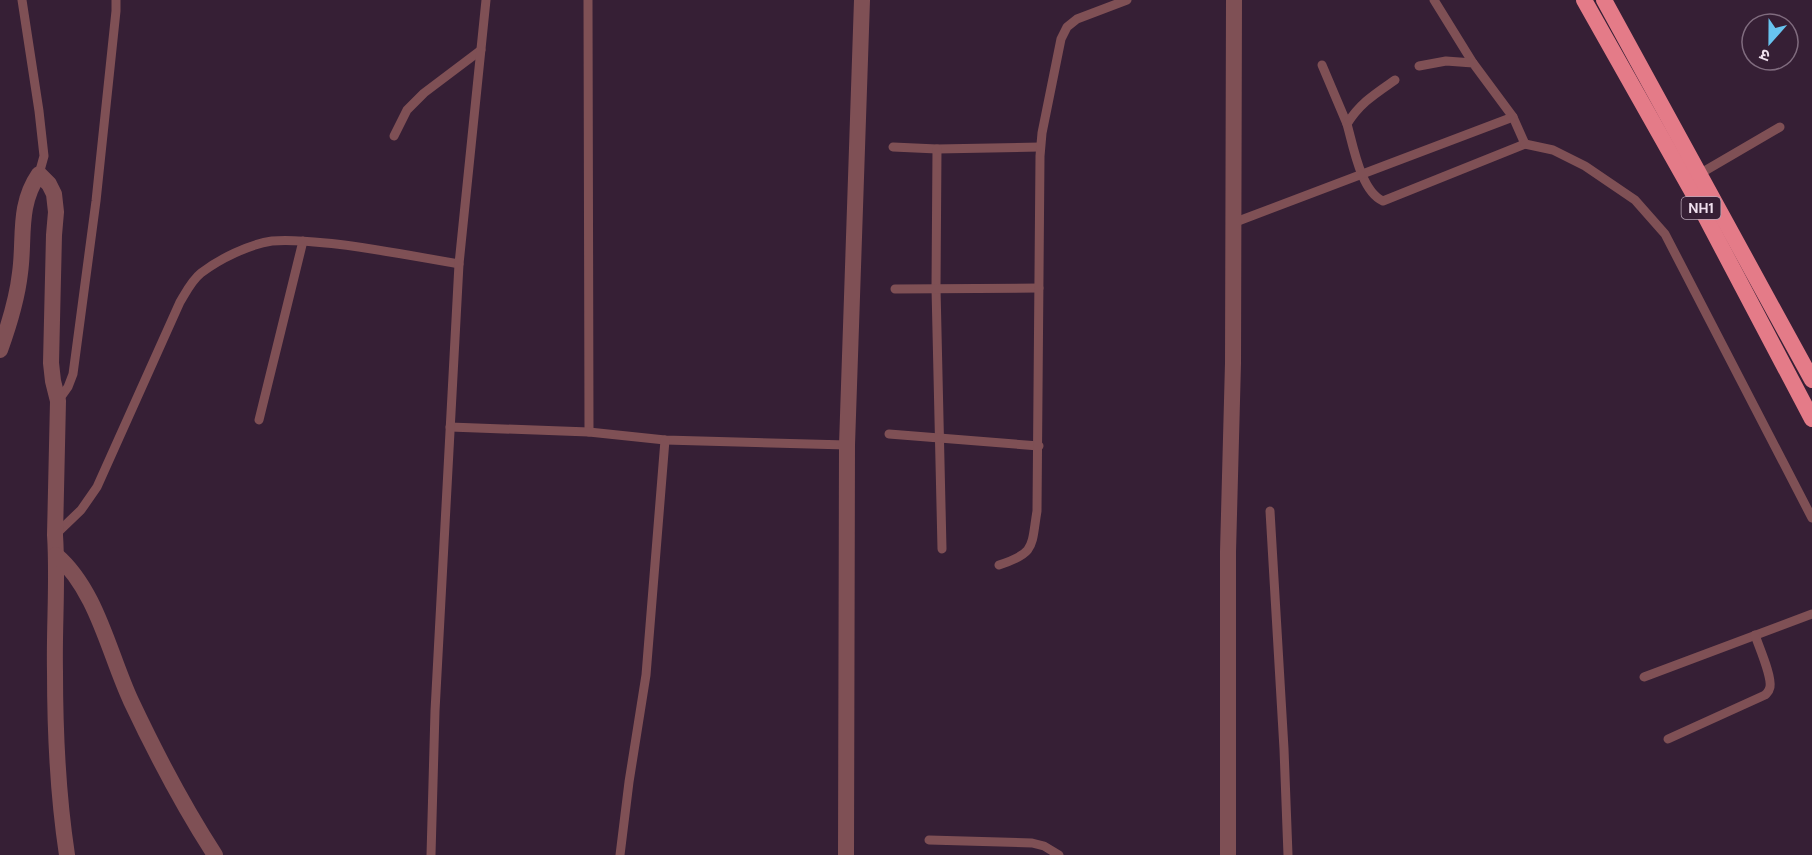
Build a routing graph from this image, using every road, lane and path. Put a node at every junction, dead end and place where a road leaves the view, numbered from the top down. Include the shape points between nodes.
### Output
1 (22, 0) edge
2 (116, 0) edge
3 (486, 0) edge
4 (588, 0) edge
5 (862, 0) edge
6 (1127, 0) edge
7 (1234, 0) edge
8 (1434, 0) edge
9 (1584, 0) edge
10 (1604, 0) edge
11 (481, 50) junction
12 (1473, 63) junction
13 (1322, 65) dead end
14 (1419, 66) dead end
15 (1395, 80) dead end
16 (1513, 117) junction
17 (1347, 124) junction
18 (1780, 127) dead end
19 (394, 136) dead end
20 (1525, 144) junction
21 (893, 147) dead end
22 (1040, 147) junction
23 (937, 149) junction
24 (39, 174) junction
25 (1362, 174) junction
26 (1693, 178) junction
27 (1233, 223) junction
28 (303, 240) junction
29 (459, 264) junction
30 (936, 288) junction
31 (1039, 288) junction
32 (895, 289) dead end
33 (0, 350) edge
34 (1812, 380) edge
35 (58, 401) junction
36 (1812, 419) edge
37 (259, 420) dead end
38 (450, 427) junction
39 (589, 432) junction
40 (889, 434) dead end
41 (939, 439) junction
42 (665, 440) junction
43 (847, 445) junction
44 (1038, 446) junction
45 (1270, 511) dead end
46 (1812, 518) edge
47 (55, 535) junction
48 (942, 549) dead end
49 (56, 555) junction
50 (999, 565) dead end
51 (1812, 614) edge
52 (1755, 635) junction
53 (1644, 677) dead end
54 (1668, 739) dead end
55 (929, 840) dead end
56 (67, 855) edge
57 (215, 855) edge
58 (431, 855) edge
59 (620, 855) edge
60 (846, 855) edge
61 (1059, 855) edge
62 (1228, 855) edge
63 (1288, 855) edge

1 - 24 lane via 44,156
2 - 35 lane via 96,201 73,374
3 - 11 lane
4 - 39 lane
5 - 43 street
6 - 22 lane via 1077,19 1067,27 1060,39
7 - 27 street
8 - 12 lane
9 - 26 highway, NH1
10 - 26 highway, NH1
11 - 19 lane via 407,110
11 - 29 lane
12 - 14 lane via 1446,61
12 - 16 lane
13 - 17 lane
15 - 17 lane via 1366,100
16 - 20 lane
16 - 25 lane
17 - 25 lane
18 - 26 lane
20 - 25 lane via 1389,200 1377,198
20 - 46 lane via 1553,150 1585,166 1635,200 1665,234
21 - 23 lane
22 - 23 lane
22 - 31 lane
23 - 30 lane
24 - 33 street via 27,195 21,272
24 - 35 street via 49,184 56,202 51,363
25 - 27 lane
26 - 34 highway, NH1
26 - 36 highway, NH1
27 - 62 street via 1227,552
28 - 29 lane
28 - 37 lane
28 - 47 lane via 247,248 200,274 189,286 97,488
29 - 38 lane
30 - 31 lane
30 - 32 lane
30 - 41 lane
31 - 44 lane
35 - 47 street
38 - 39 lane
38 - 58 lane
39 - 42 lane
40 - 41 lane
41 - 44 lane
41 - 48 lane
42 - 43 lane
42 - 59 lane via 646,675
43 - 60 street
44 - 50 lane via 1037,511 1032,542 1020,558
45 - 63 lane
47 - 49 street
49 - 56 street via 56,728
49 - 57 street via 87,592 130,699 187,812
51 - 52 lane
52 - 53 lane
52 - 54 lane via 1769,691
55 - 61 lane via 1032,843

